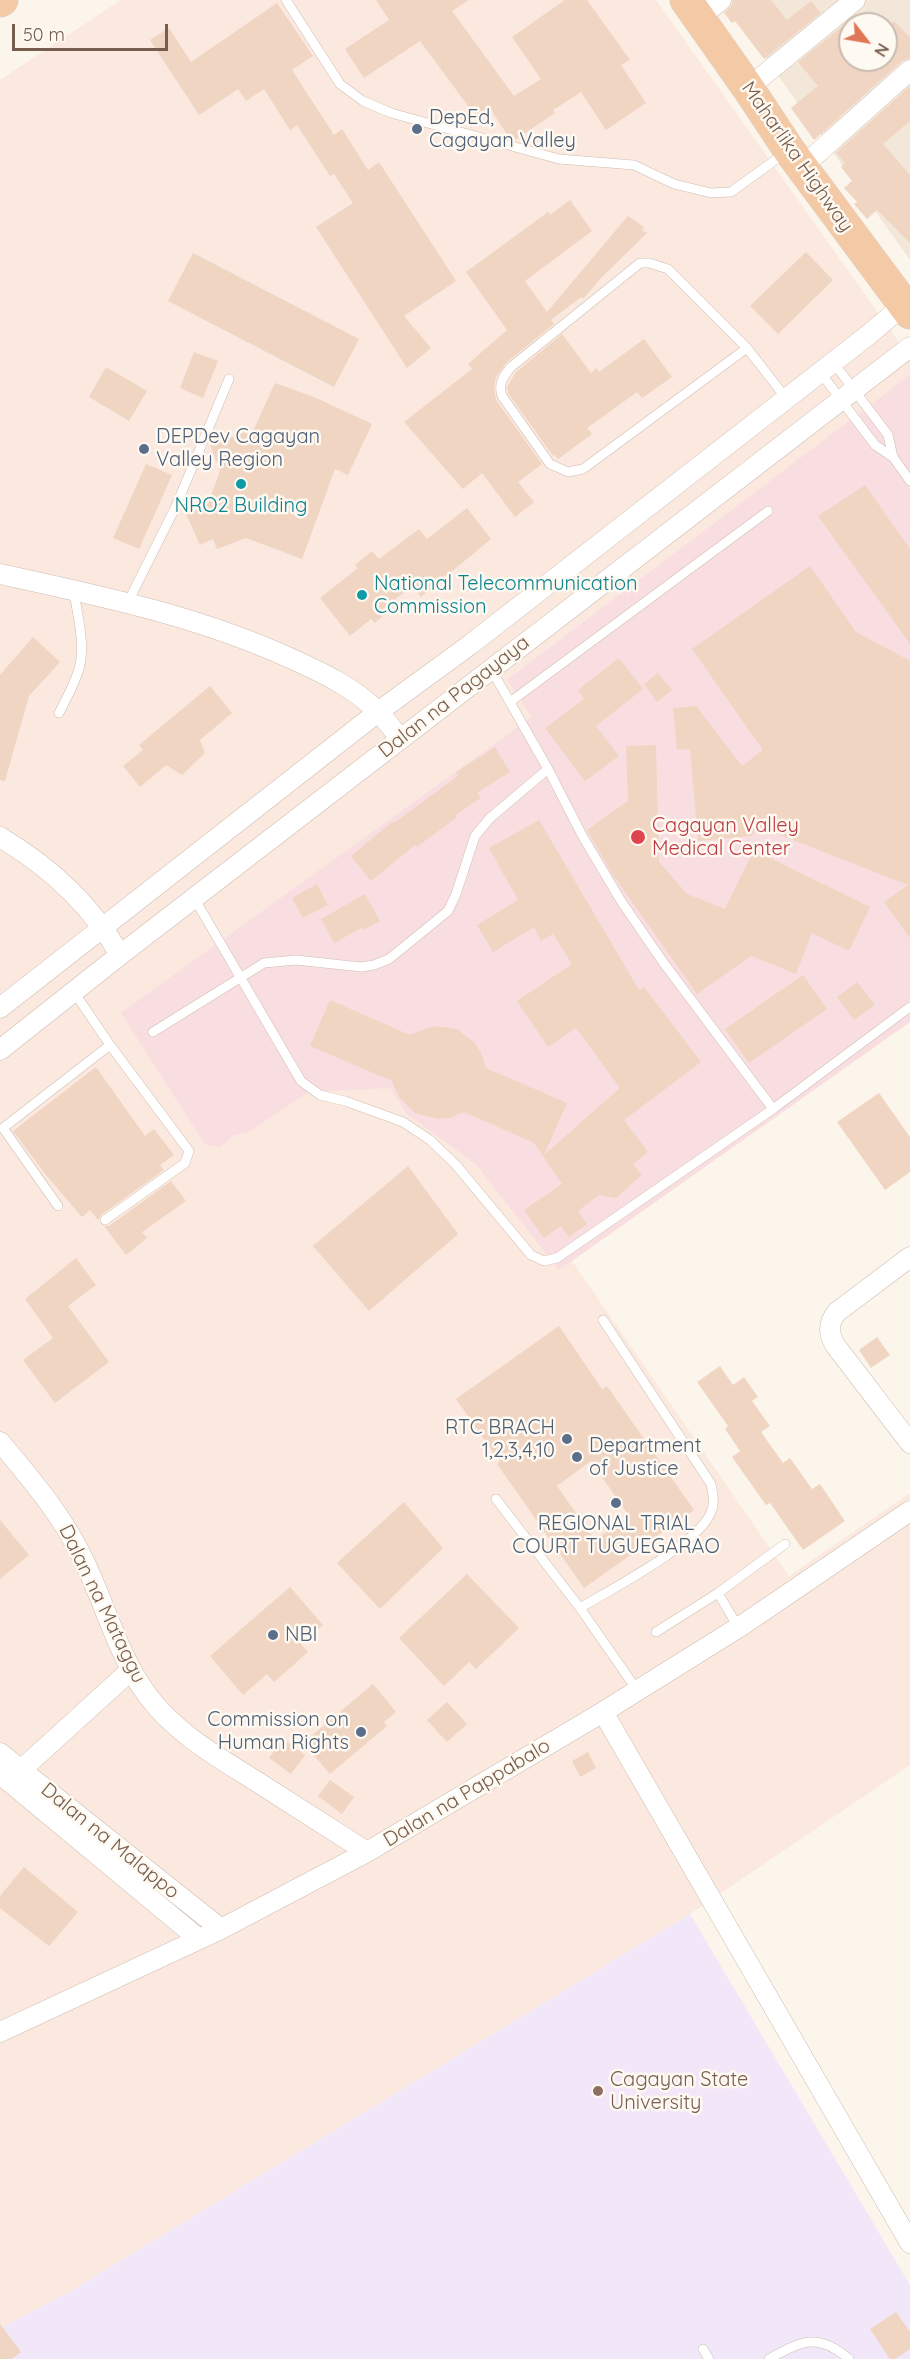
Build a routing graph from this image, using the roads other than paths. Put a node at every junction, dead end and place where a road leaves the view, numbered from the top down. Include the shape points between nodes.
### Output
1 (286, 0) edge
2 (855, 0) edge
3 (702, 6) edge
4 (910, 70) edge
5 (748, 88) junction
6 (795, 159) junction
7 (907, 309) edge
8 (910, 347) edge
9 (747, 348) junction
10 (826, 367) junction
11 (230, 380) dead end
12 (848, 395) junction
13 (786, 398) junction
14 (893, 457) junction
15 (910, 481) edge
16 (768, 511) dead end
17 (0, 574) edge
18 (74, 591) junction
19 (128, 602) junction
20 (491, 669) junction
21 (510, 702) junction
22 (378, 712) junction
23 (59, 713) dead end
24 (400, 739) junction
25 (548, 769) junction
26 (0, 837) edge
27 (194, 898) junction
28 (104, 927) junction
29 (120, 955) junction
30 (240, 978) junction
31 (74, 992) junction
32 (910, 1006) edge
33 (0, 1008) edge
34 (153, 1032) dead end
35 (110, 1045) junction
36 (0, 1050) edge
37 (773, 1109) junction
38 (58, 1206) dead end
39 (105, 1220) dead end
40 (910, 1257) edge
41 (603, 1320) dead end
42 (0, 1442) edge
43 (910, 1443) edge
44 (496, 1498) dead end
45 (910, 1511) edge
46 (785, 1544) dead end
47 (718, 1593) junction
48 (580, 1608) junction
49 (738, 1627) junction
50 (656, 1632) dead end
51 (131, 1670) junction
52 (637, 1690) junction
53 (603, 1712) junction
54 (0, 1753) edge
55 (8, 1780) edge
56 (367, 1852) junction
57 (221, 1929) junction
58 (199, 1939) junction
59 (0, 2032) edge
60 (910, 2243) edge
61 (703, 2349) dead end
62 (709, 2359) edge
63 (769, 2359) edge
64 (849, 2359) edge

1 - 6 lane via 340,84 363,101 391,113 559,159 634,165 674,184 711,193 731,192
2 - 5 street
3 - 5 highway, Maharlika Highway
4 - 6 street
5 - 6 highway, Maharlika Highway
6 - 7 highway, Maharlika Highway
7 - 10 street, Dalan na Pagayaya
8 - 12 street, Dalan na Pagayaya
9 - 9 lane via 583,469 568,472 550,464 499,386 511,367 640,263 668,269
9 - 13 lane
10 - 12 lane
10 - 12 lane
10 - 13 street, Dalan na Pagayaya
11 - 19 lane via 176,506
12 - 14 lane via 875,445
12 - 14 lane via 888,435
12 - 20 street, Dalan na Pagayaya
13 - 22 street, Dalan na Pagayaya
14 - 15 lane
16 - 21 lane
17 - 18 street
18 - 19 street
18 - 23 lane via 80,663
19 - 22 street via 210,625 270,649 354,691
20 - 21 lane
20 - 24 street, Dalan na Pagayaya
21 - 25 lane
22 - 24 street
22 - 28 street, Dalan na Pagayaya
24 - 27 street, Dalan na Pagayaya
25 - 30 lane via 474,836 448,911 389,960 362,967 277,960
25 - 37 lane via 621,901
26 - 28 street via 40,862
27 - 29 street, Dalan na Pagayaya
27 - 30 lane
28 - 29 street
28 - 33 street, Dalan na Pagayaya
29 - 31 street, Dalan na Pagayaya
30 - 34 lane
30 - 37 lane via 301,1081 320,1095 403,1122 430,1140 456,1165 531,1255 544,1261 557,1258
31 - 35 lane
31 - 36 street, Dalan na Pagayaya
32 - 37 lane
35 - 38 lane via 3,1128
35 - 39 lane via 189,1152 185,1163
40 - 43 street via 837,1312 829,1328 835,1345
41 - 48 lane via 711,1485 714,1499 711,1513 700,1529 674,1551
42 - 51 street, Dalan na Mataggu via 64,1525 84,1560
44 - 48 lane
45 - 49 street, Dalan na Pappabalo
46 - 47 lane
47 - 49 lane
47 - 50 lane
48 - 52 lane
49 - 52 street, Dalan na Pappabalo
51 - 55 street
51 - 56 street, Dalan na Mataggu via 149,1698 212,1753
52 - 53 street, Dalan na Pappabalo
53 - 56 street, Dalan na Pappabalo
53 - 60 street
54 - 55 street, Dalan na Malappo
55 - 57 street, Dalan na Malappo
55 - 58 street, Dalan na Malappo
56 - 57 street, Dalan na Pappabalo
57 - 58 street, Dalan na Pappabalo
58 - 59 street, Dalan na Pappabalo
61 - 62 lane
63 - 64 lane via 814,2340 836,2348

